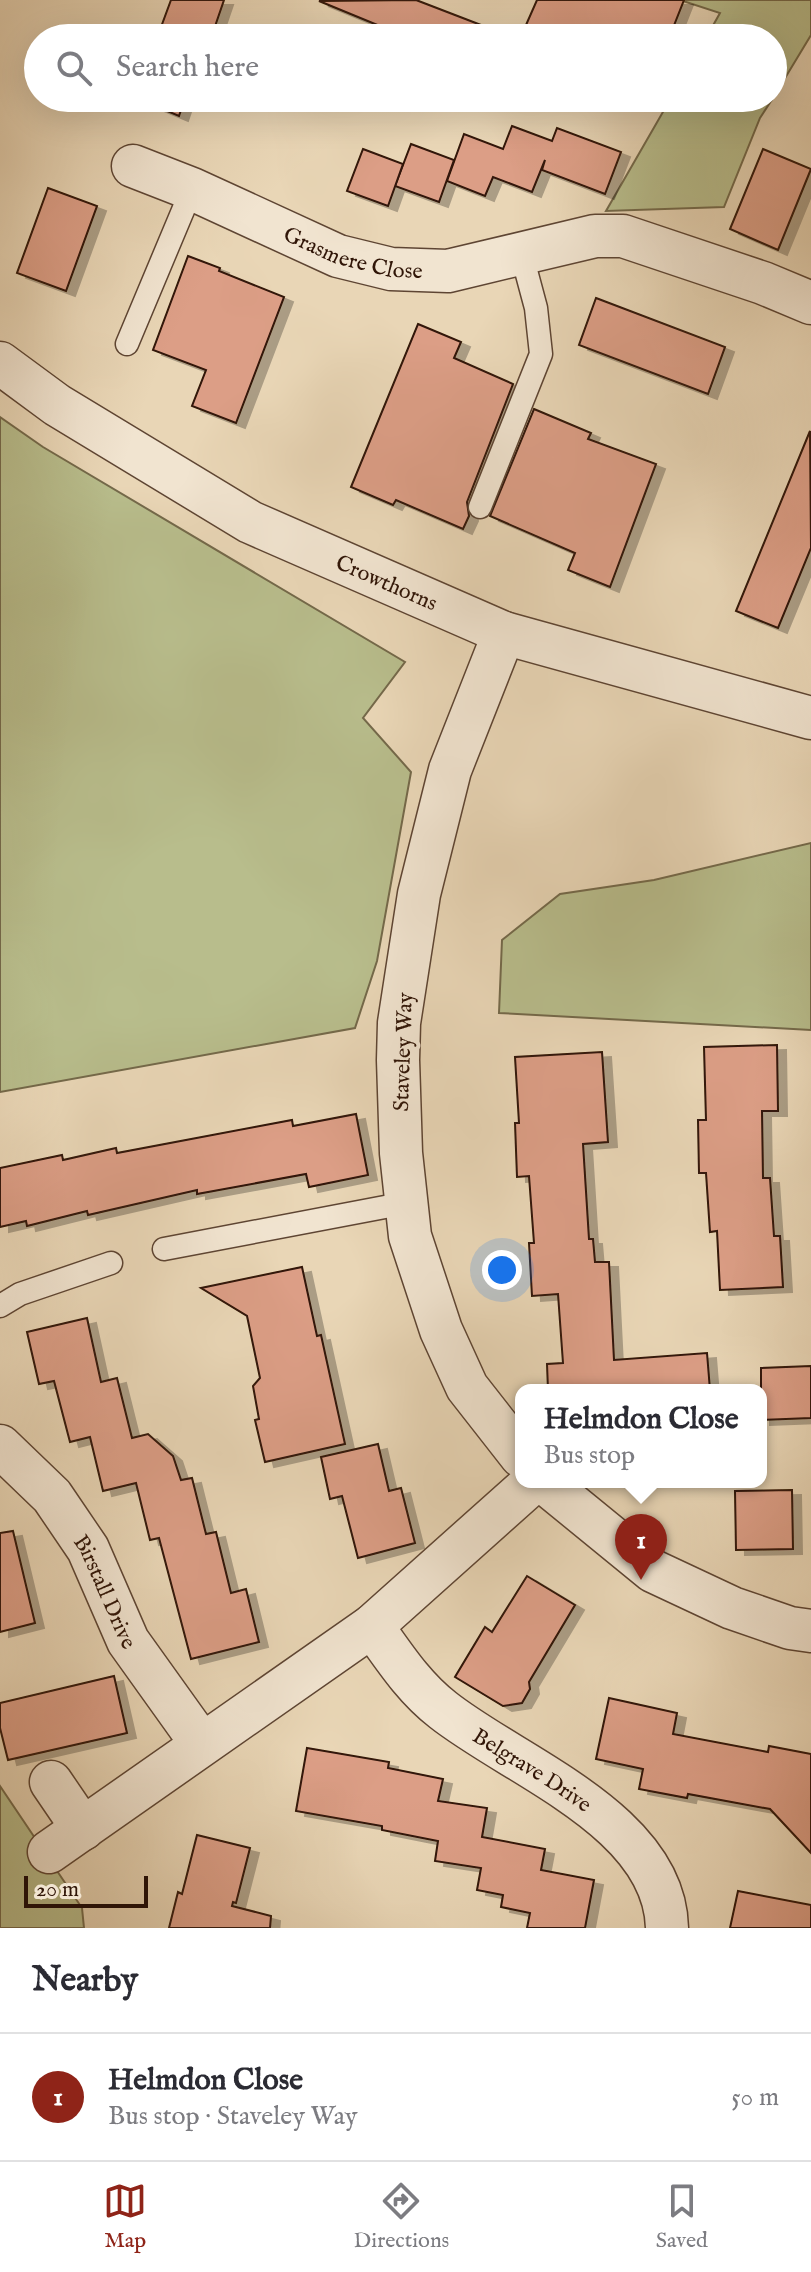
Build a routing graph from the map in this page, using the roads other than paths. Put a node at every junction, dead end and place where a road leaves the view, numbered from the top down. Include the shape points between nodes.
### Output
1 (133, 166) dead end
2 (192, 189) junction
3 (521, 252) junction
4 (811, 303) edge
5 (127, 344) dead end
6 (0, 363) edge
7 (480, 507) dead end
8 (504, 633) junction
9 (811, 718) edge
10 (406, 1203) junction
11 (164, 1249) dead end
12 (111, 1263) dead end
13 (0, 1306) edge
14 (0, 1446) edge
15 (515, 1448) edge
16 (526, 1488) edge
17 (551, 1488) edge
18 (372, 1626) junction
19 (811, 1631) edge
20 (201, 1743) junction
21 (51, 1782) dead end
22 (83, 1829) junction
23 (49, 1852) dead end
24 (667, 1928) edge

1 - 2 street, Grasmere Close
2 - 3 street, Grasmere Close via 338,256 391,269 448,271
2 - 5 lane
3 - 4 street, Grasmere Close via 595,236 623,236
3 - 7 lane via 541,354
6 - 8 street, Crowthorns via 57,405 250,522
8 - 9 street, Crowthorns
8 - 10 street, Staveley Way via 450,770 419,894 399,1023
10 - 11 lane
10 - 15 street, Staveley Way via 410,1236 441,1330 467,1387
12 - 13 lane
14 - 20 street, Birstall Drive via 67,1517 88,1549 128,1641
16 - 18 street
17 - 19 street via 653,1571 732,1608
18 - 20 street
18 - 24 street, Belgrave Drive via 411,1680 442,1710 597,1811 637,1849 667,1906
20 - 22 street
21 - 22 street
22 - 23 street

